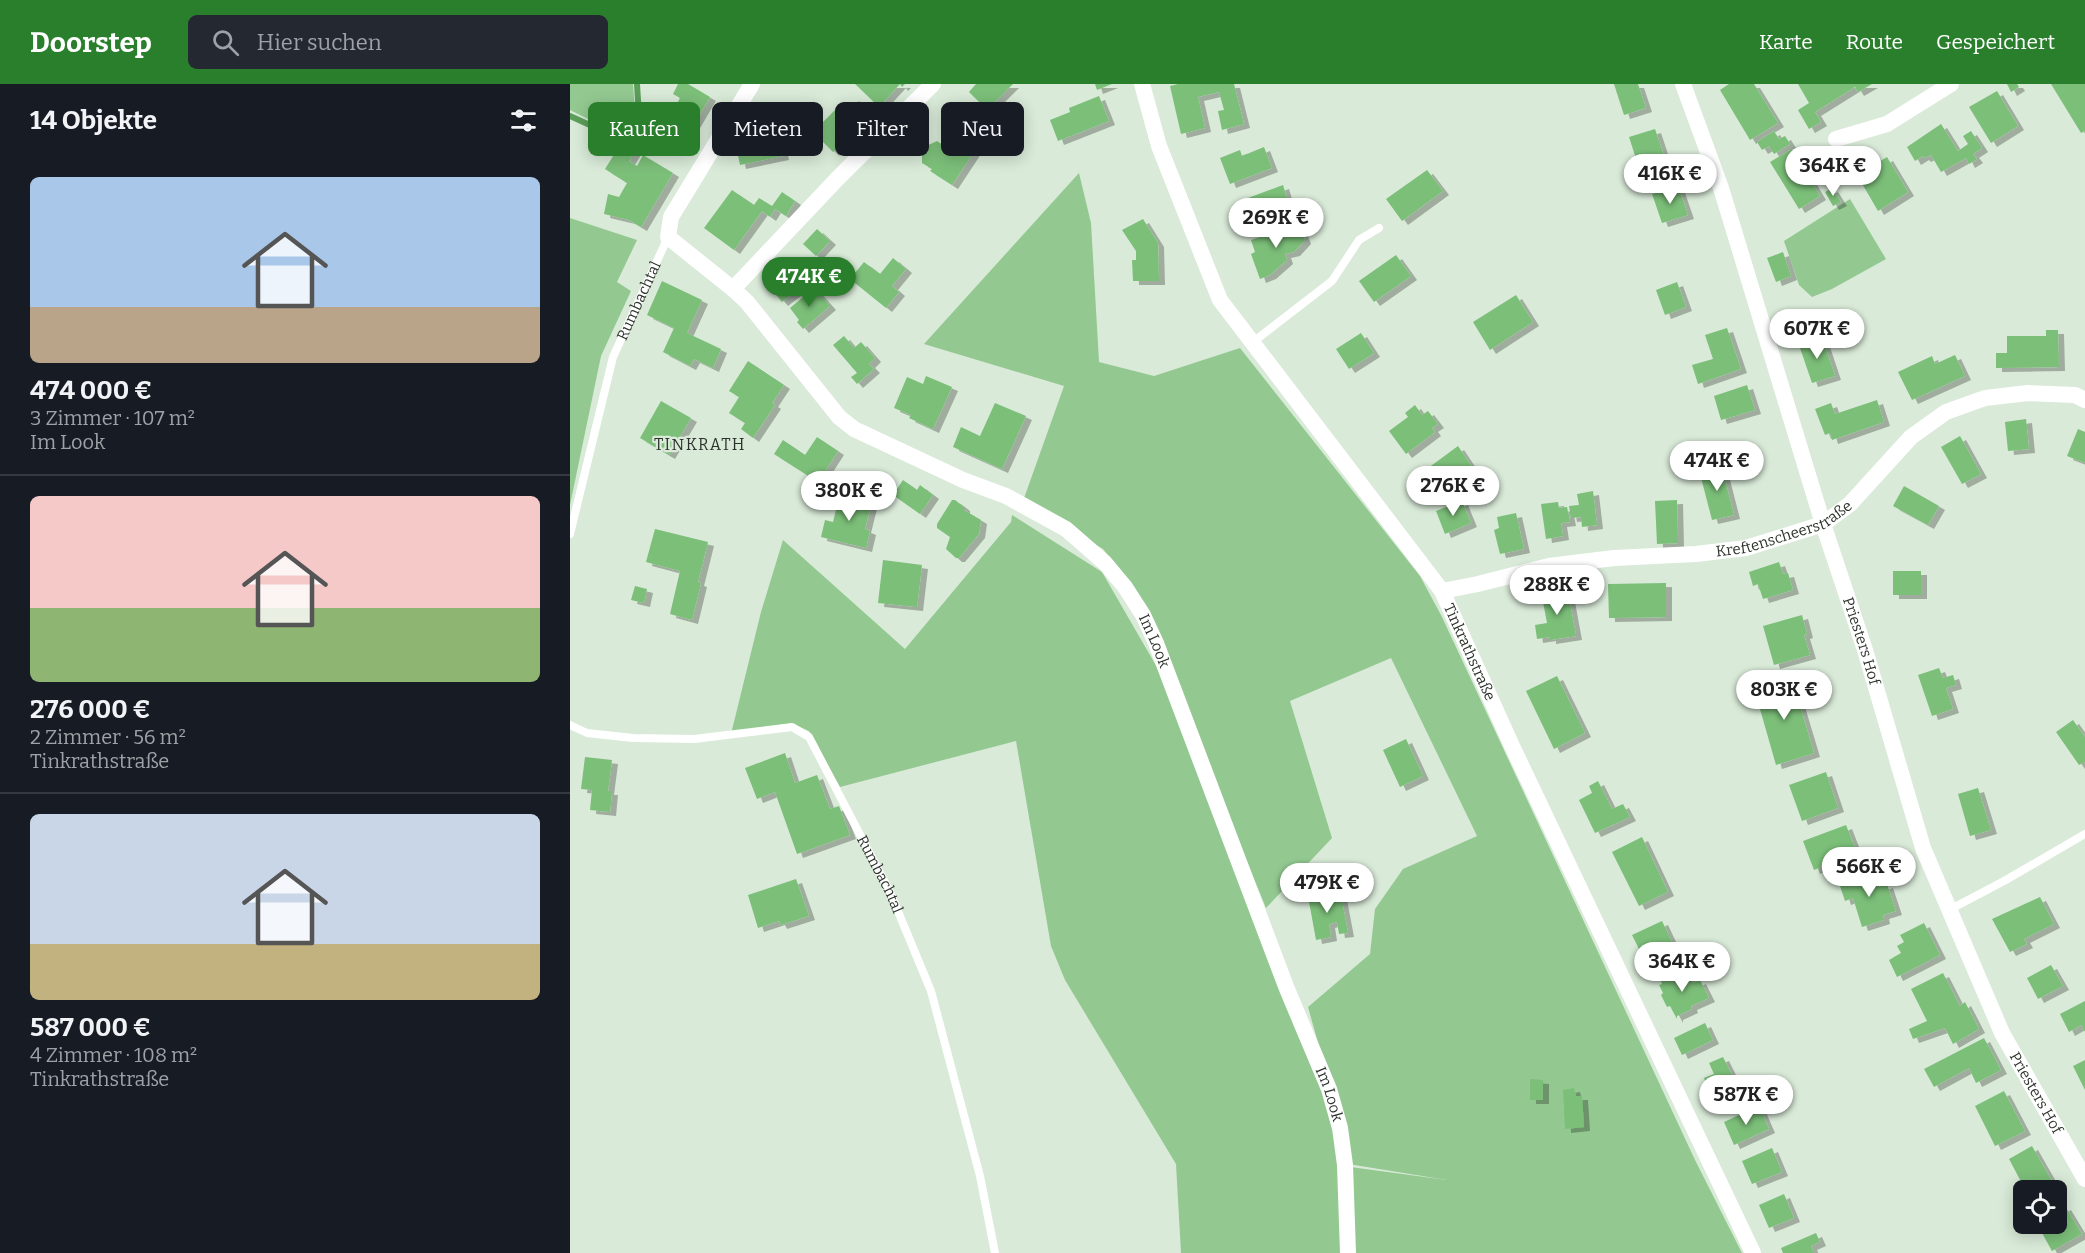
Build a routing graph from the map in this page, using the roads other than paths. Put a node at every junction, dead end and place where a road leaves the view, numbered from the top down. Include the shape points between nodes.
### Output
1 (752, 84) edge
2 (933, 84) edge
3 (1142, 84) edge
4 (1683, 84) edge
5 (1951, 84) edge
6 (1836, 139) dead end
7 (1379, 228) dead end
8 (668, 237) junction
9 (733, 289) junction
10 (1253, 342) junction
11 (2085, 400) edge
12 (1823, 524) junction
13 (570, 534) edge
14 (1442, 591) junction
15 (570, 725) edge
16 (2085, 834) edge
17 (1949, 910) junction
18 (2085, 1179) edge
19 (995, 1253) edge
20 (1348, 1253) edge
21 (1753, 1253) edge

1 - 8 street, Rumbachtal via 671,217
2 - 9 street
3 - 10 street, Tinkrathstraße via 1160,146 1220,300
4 - 12 street, Priesters Hof via 1721,188
5 - 6 street via 1887,124
7 - 10 lane via 1359,240 1332,281
8 - 9 street, Im Look
8 - 13 lane, Rumbachtal via 613,357
9 - 20 street, Im Look via 839,417 854,429 1006,496 1055,523 1106,563 1143,615 1329,1089 1346,1165
10 - 14 street, Tinkrathstraße
11 - 12 street, Kreftenscheerstraße via 2076,395 2028,393 1985,398 1946,412 1911,437 1850,504
12 - 14 street, Kreftenscheerstraße via 1746,548 1550,566
12 - 17 street, Priesters Hof via 1923,848
14 - 21 street, Tinkrathstraße
15 - 19 lane, Rumbachtal via 587,733 633,738 694,739 792,727 809,737 890,892 931,992 980,1176
16 - 17 lane
17 - 18 street, Priesters Hof via 2002,1033

